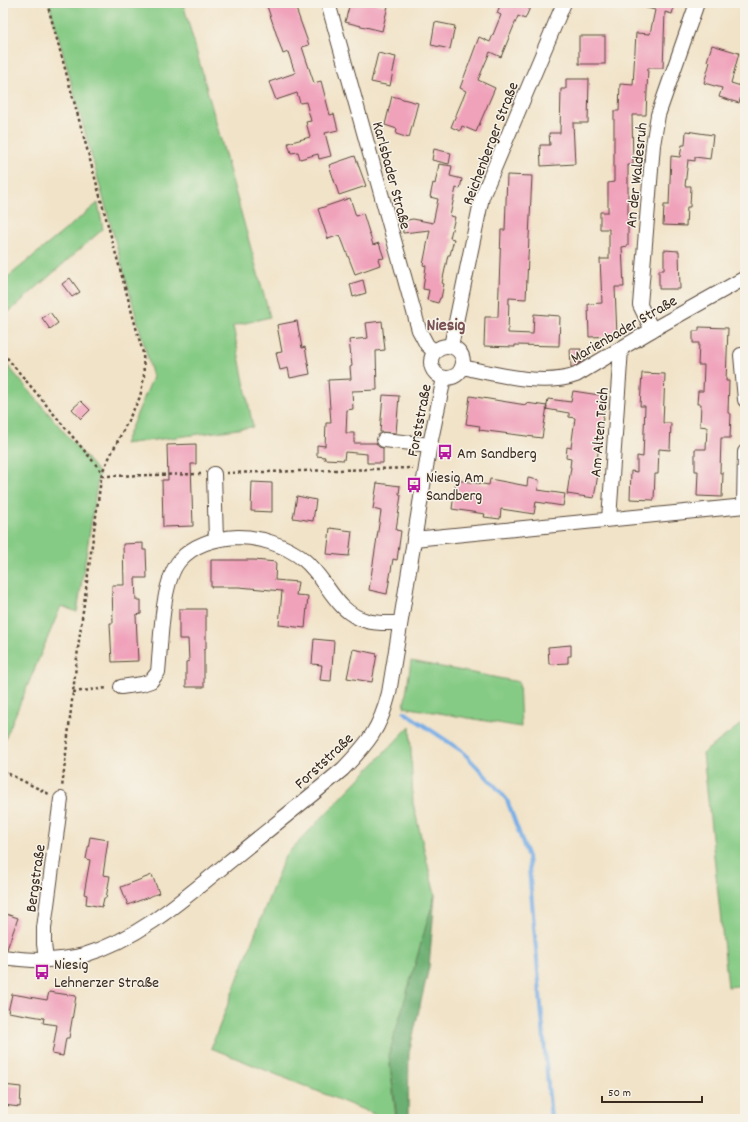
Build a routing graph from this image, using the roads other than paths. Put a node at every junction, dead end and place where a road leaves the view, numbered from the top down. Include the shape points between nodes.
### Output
1 (328, 3) edge
2 (564, 3) edge
3 (697, 3) edge
4 (745, 278) edge
5 (652, 330) junction
6 (451, 346) junction
7 (621, 348) junction
8 (434, 351) junction
9 (741, 354) dead end
10 (462, 367) junction
11 (444, 378) junction
12 (745, 400) edge
13 (384, 440) dead end
14 (430, 445) junction
15 (745, 452) edge
16 (214, 474) road end
17 (744, 506) edge
18 (609, 519) junction
19 (216, 539) junction
20 (414, 539) junction
21 (400, 623) junction
22 (121, 687) road end
23 (61, 799) road end
24 (3, 957) edge
25 (46, 960) junction

1 - 8 street, Karlsbader Straße via 419,330 427,345
2 - 6 street, Reichenberger Straße via 482,197
3 - 5 street, An der Waldesruh via 658,115 653,144 640,305
4 - 5 street, Marienbader Straße
5 - 7 street, Marienbader Straße
6 - 8 street via 439,347
6 - 10 street via 461,354
7 - 10 street, Marienbader Straße via 576,375 560,379 526,378
7 - 18 street, Am Alten Teich
8 - 11 street via 430,360 432,370
9 - 12 street
10 - 11 street via 455,376
11 - 14 street, Forststraße
13 - 14 street
14 - 20 street, Forststraße
15 - 17 street
16 - 19 street
17 - 18 street
18 - 20 street
19 - 21 street via 247,537 285,547 303,559 320,577 339,604 355,617 368,622
19 - 22 street via 192,550 180,560 171,574 164,606 158,672 152,681
20 - 21 street, Forststraße
21 - 25 street, Forststraße via 385,708 373,736 343,769 152,922 121,939 84,954
23 - 25 street, Bergstraße via 44,928
24 - 25 street, Forststraße

